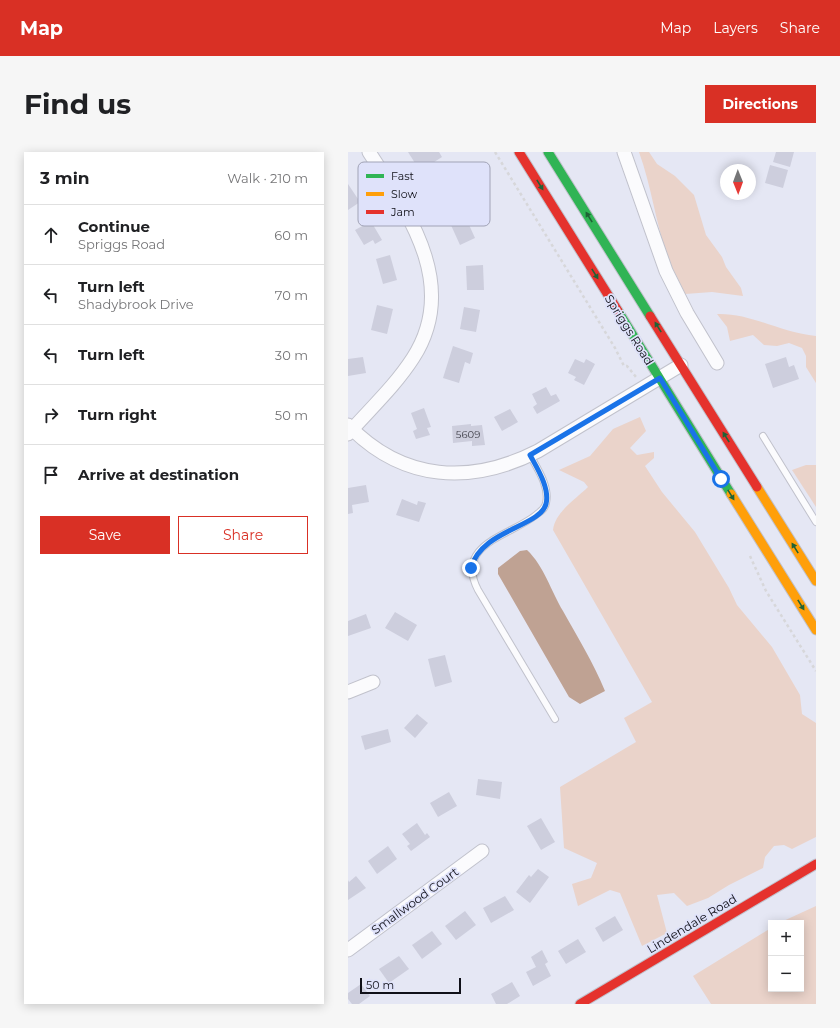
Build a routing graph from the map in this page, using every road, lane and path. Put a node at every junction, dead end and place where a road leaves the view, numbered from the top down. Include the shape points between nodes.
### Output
1 (370, 152) edge
2 (495, 152) edge
3 (519, 152) edge
4 (548, 152) edge
5 (624, 152) edge
6 (376, 162) edge
7 (414, 226) edge
8 (717, 364) dead end
9 (681, 365) junction
10 (627, 366) dead end
11 (660, 378) junction
12 (349, 429) edge
13 (762, 436) dead end
14 (530, 455) junction
15 (816, 522) edge
16 (748, 550) dead end
17 (816, 581) edge
18 (816, 630) edge
19 (816, 671) edge
20 (373, 682) dead end
21 (348, 692) edge
22 (555, 719) dead end
23 (482, 851) dead end
24 (816, 864) edge
25 (348, 950) edge
26 (588, 1002) edge

1 - 6 street
2 - 10 path via 616,348 624,366
3 -> 11 main road, Spriggs Road
9 -> 4 main road
5 - 8 street via 666,271
7 - 12 street via 422,243 430,281 429,320 414,356 401,375
9 - 11 street
17 -> 9 main road
11 - 14 street
11 -> 18 main road, Spriggs Road
12 - 14 street via 392,458 429,471 471,473 495,468
13 - 15 lane
14 - 22 lane via 545,487 547,498 544,509 489,542 473,560 472,576
16 - 19 path via 766,591
20 - 21 street
23 - 25 street, Smallwood Court
24 - 26 main road, Lindendale Road

